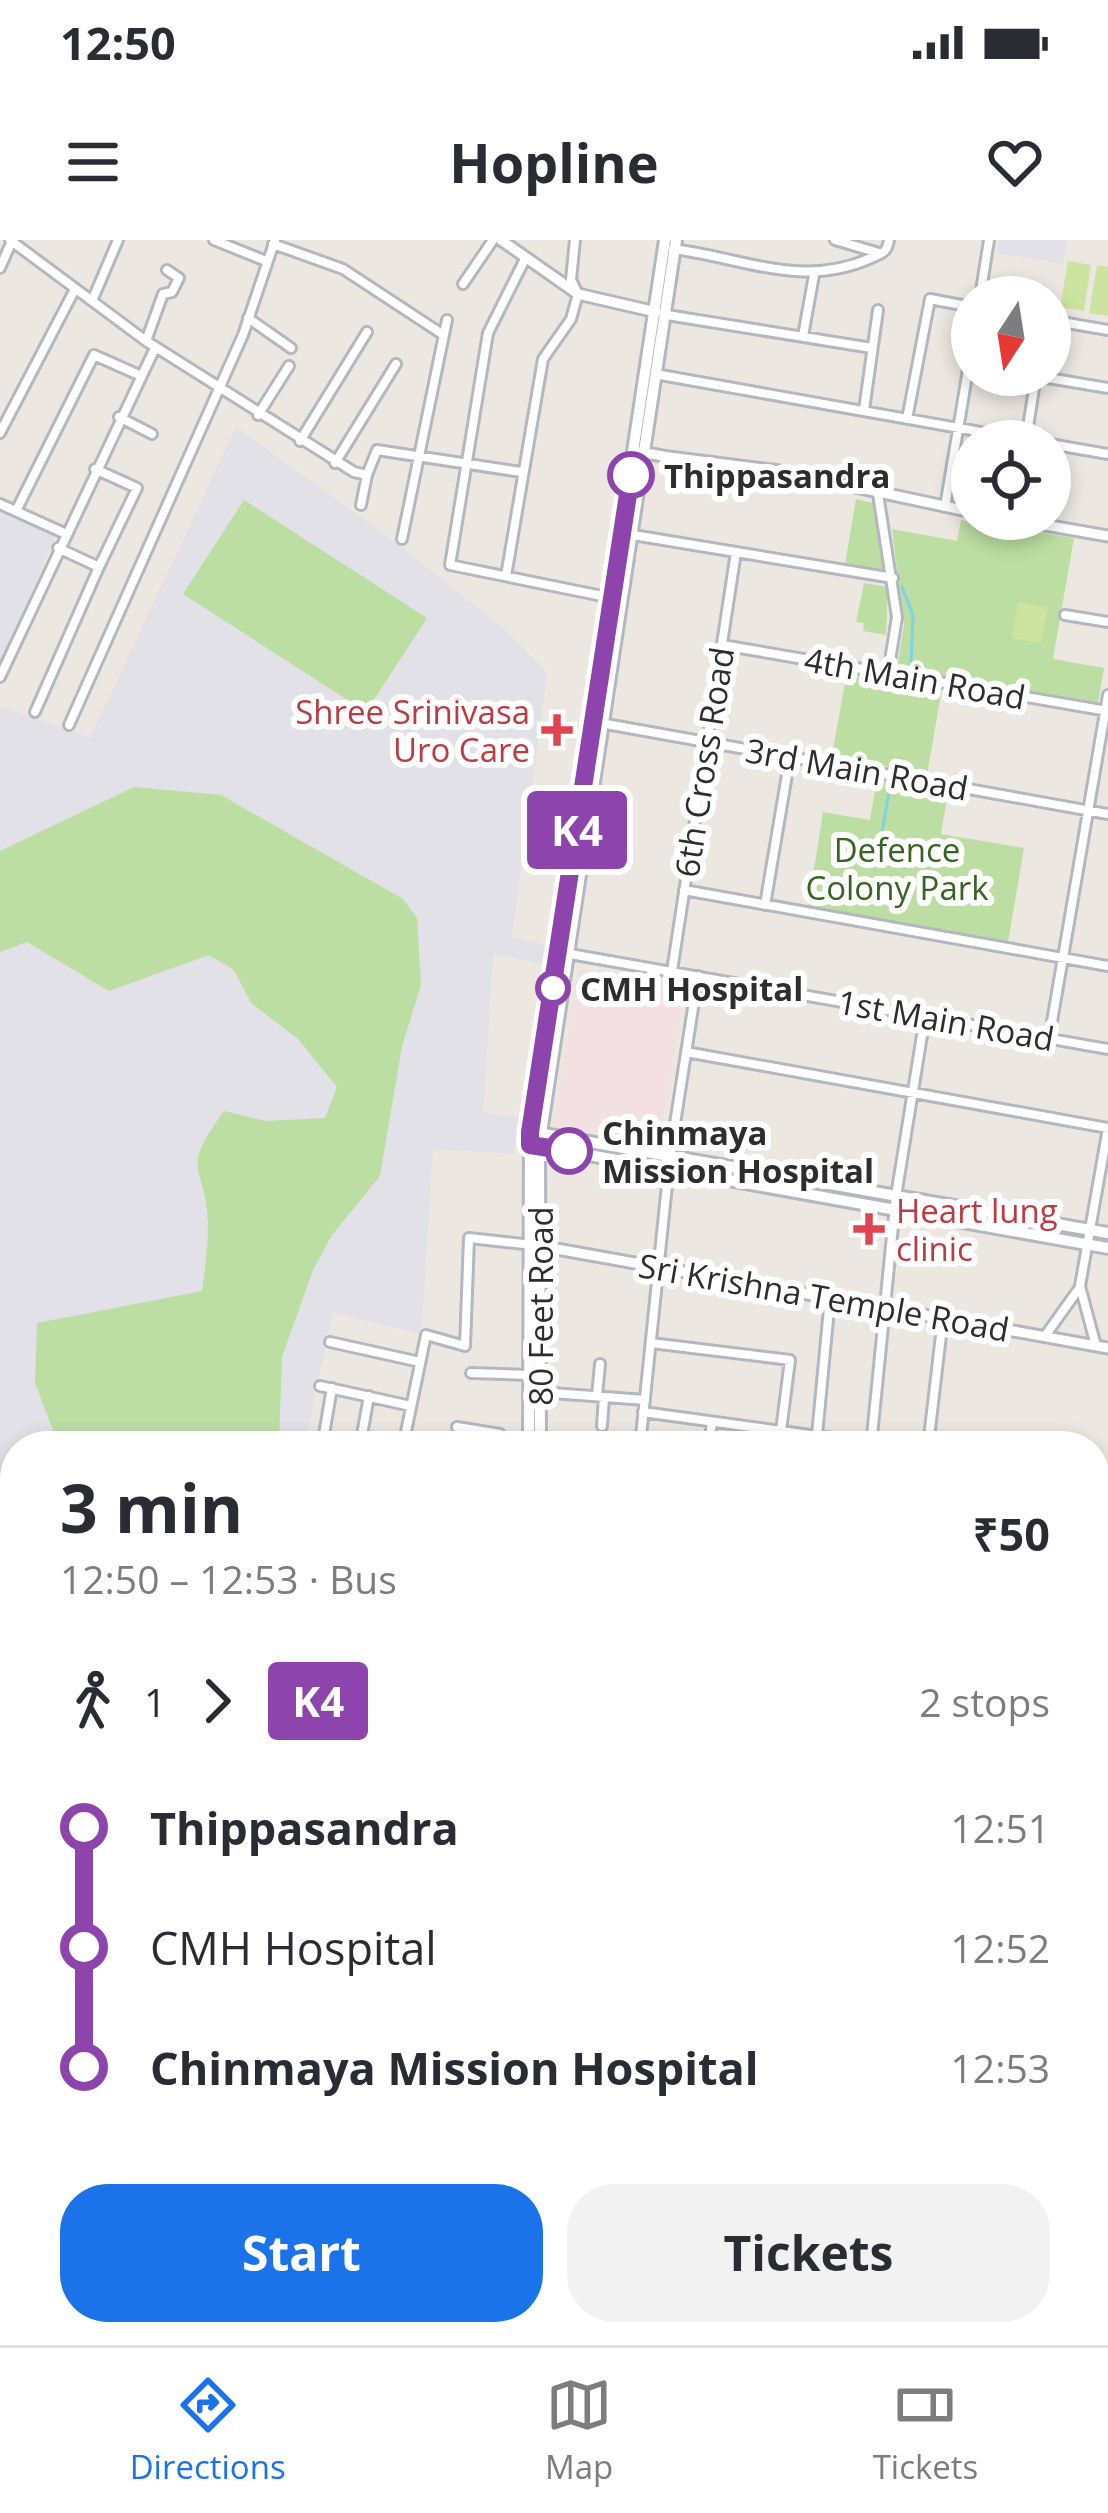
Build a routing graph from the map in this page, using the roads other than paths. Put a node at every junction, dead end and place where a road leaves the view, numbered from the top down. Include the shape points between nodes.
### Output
1 (12, 240) edge
2 (118, 240) edge
3 (214, 240) edge
4 (497, 240) edge
5 (575, 240) edge
6 (835, 240) edge
7 (989, 240) edge
8 (274, 242) edge
9 (855, 242) edge
10 (671, 244) edge
11 (886, 248) edge
12 (266, 261) junction
13 (524, 261) junction
14 (0, 268) edge
15 (167, 270) dead end
16 (814, 275) junction
17 (983, 276) edge
18 (463, 284) dead end
19 (74, 291) junction
20 (578, 294) junction
21 (92, 302) junction
22 (951, 303) edge
23 (878, 310) dead end
24 (662, 313) junction
25 (248, 318) junction
26 (447, 320) dead end
27 (1071, 324) edge
28 (1108, 330) edge
29 (367, 332) dead end
30 (442, 334) junction
31 (803, 336) junction
32 (146, 341) junction
33 (155, 348) junction
34 (291, 348) dead end
35 (872, 348) junction
36 (396, 364) dead end
37 (289, 366) dead end
38 (653, 374) junction
39 (139, 375) junction
40 (1071, 382) edge
41 (1108, 388) edge
42 (219, 390) junction
43 (863, 410) junction
44 (258, 416) junction
45 (119, 417) junction
46 (907, 418) junction
47 (951, 426) edge
48 (0, 433) edge
49 (152, 434) dead end
50 (300, 441) junction
51 (1071, 448) edge
52 (640, 452) junction
53 (419, 454) junction
54 (1108, 454) edge
55 (335, 464) junction
56 (467, 464) junction
57 (95, 469) junction
58 (521, 472) junction
59 (951, 473) edge
60 (367, 475) junction
61 (878, 494) junction
62 (0, 504) edge
63 (361, 505) dead end
64 (945, 507) junction
65 (951, 508) edge
66 (16, 511) junction
67 (1071, 530) edge
68 (64, 532) junction
69 (633, 535) junction
70 (1108, 536) edge
71 (402, 539) dead end
72 (58, 548) junction
73 (736, 552) junction
74 (99, 567) junction
75 (506, 576) junction
76 (892, 578) junction
77 (613, 598) junction
78 (1066, 615) dead end
79 (1108, 622) edge
80 (722, 645) junction
81 (888, 673) junction
82 (0, 677) edge
83 (1108, 694) edge
84 (1107, 710) edge
85 (35, 712) dead end
86 (606, 724) junction
87 (69, 725) dead end
88 (707, 742) junction
89 (790, 757) junction
90 (1088, 810) junction
91 (1108, 814) edge
92 (684, 890) junction
93 (765, 904) junction
94 (571, 953) junction
95 (1063, 958) junction
96 (1108, 966) edge
97 (672, 971) junction
98 (698, 976) junction
99 (925, 1017) junction
100 (552, 1032) junction
101 (1049, 1039) junction
102 (1108, 1049) edge
103 (686, 1052) junction
104 (912, 1093) junction
105 (1108, 1128) edge
106 (535, 1139) junction
107 (669, 1162) junction
108 (896, 1196) junction
109 (894, 1210) junction
110 (1089, 1230) junction
111 (1108, 1233) edge
112 (1087, 1244) junction
113 (535, 1245) junction
114 (1108, 1248) edge
115 (658, 1267) junction
116 (1080, 1286) junction
117 (830, 1298) junction
118 (885, 1308) junction
119 (943, 1318) junction
120 (1045, 1336) junction
121 (330, 1342) dead end
122 (650, 1342) junction
123 (1102, 1347) edge
124 (420, 1362) junction
125 (600, 1364) dead end
126 (471, 1372) dead end
127 (529, 1375) junction
128 (320, 1385) dead end
129 (332, 1388) junction
130 (539, 1392) junction
131 (369, 1396) junction
132 (601, 1397) junction
133 (644, 1400) junction
134 (411, 1406) junction
135 (644, 1412) junction
136 (712, 1422) junction
137 (602, 1426) dead end
138 (457, 1427) dead end
139 (325, 1431) edge
140 (363, 1431) edge
141 (406, 1431) edge
142 (482, 1431) edge
143 (530, 1431) edge
144 (540, 1431) edge
145 (642, 1431) edge
146 (711, 1431) edge
147 (782, 1431) joint
148 (818, 1431) edge
149 (872, 1431) edge
150 (930, 1431) edge

1 - 14 street
1 - 19 street
2 - 21 street
3 - 12 street
4 - 13 street
4 - 18 street
5 - 20 street via 571,280
6 - 9 street
7 - 17 street
8 - 12 street
8 - 30 street via 343,269
9 - 11 street
10 - 16 street
10 - 24 main road, 80 Feet Road
11 - 16 street via 842,271
12 - 25 street
13 - 20 street
13 - 56 street via 488,333
15 - 32 street via 179,278 164,293
16 - 31 street
19 - 21 street
19 - 48 street
20 - 24 street
20 - 58 street via 543,359
21 - 32 street
22 - 46 street via 930,299
23 - 35 street
24 - 31 street
24 - 38 main road, 80 Feet Road
25 - 34 street
25 - 42 street
26 - 30 street
27 - 28 street
29 - 50 street
30 - 53 street
31 - 35 street
32 - 33 street
33 - 39 street
33 - 42 street
35 - 43 street
36 - 55 street
37 - 44 street
38 - 43 street
38 - 52 main road, 80 Feet Road
39 - 45 street
39 - 66 street via 94,355
40 - 41 street
42 - 44 street
42 - 87 street
43 - 46 street
44 - 50 street
45 - 49 street
45 - 57 street
46 - 47 street
50 - 55 street
51 - 54 street
52 - 61 street
52 - 69 main road, 80 Feet Road
52 - 77 main road, 80 Feet Road
53 - 56 street
53 - 60 street via 377,450
53 - 71 street
55 - 60 street
56 - 58 street
56 - 75 street via 450,565
57 - 68 street
57 - 74 street via 137,488
58 - 75 street
59 - 64 street
60 - 63 street
61 - 64 street
61 - 76 street
62 - 66 street
64 - 65 street
66 - 68 street
67 - 70 street
68 - 72 street
69 - 73 street
69 - 86 main road, 80 Feet Road
72 - 74 street
72 - 82 street
73 - 76 street
73 - 80 street, 6th Cross Road
74 - 85 street
75 - 77 street
76 - 81 street via 897,617
77 - 100 main road, 80 Feet Road
78 - 79 street
80 - 81 street, 4th Main Road
80 - 88 street, 6th Cross Road
81 - 84 street, 4th Main Road
83 - 84 street
84 - 90 street
86 - 88 street, 3rd Main Road
86 - 94 main road, 80 Feet Road
88 - 89 street, 3rd Main Road
88 - 92 street, 6th Cross Road
89 - 90 street, 3rd Main Road
89 - 93 street
90 - 91 street, 3rd Main Road
90 - 95 street
92 - 93 street
92 - 97 street, 6th Cross Road
93 - 95 street
94 - 97 street, 1st Main Road
94 - 100 main road, 80 Feet Road
95 - 96 street
95 - 101 street
97 - 98 street, 1st Main Road
98 - 99 street, 1st Main Road
98 - 103 street
99 - 101 street, 1st Main Road
99 - 104 street
100 - 106 main road, 80 Feet Road
101 - 102 street, 1st Main Road
103 - 104 street
103 - 107 street
104 - 105 street
104 - 108 street
105 - 110 street
106 - 107 main road
106 - 113 main road, 80 Feet Road
107 - 108 main road
107 - 109 main road
107 - 115 street
108 - 109 street
108 - 110 main road
109 - 112 main road
109 - 118 street
110 - 111 main road
110 - 112 street
112 - 114 main road
112 - 116 street
113 - 115 street, Sri Krishna Temple Road
113 - 124 street via 469,1238 465,1346 426,1335
113 - 127 main road, 80 Feet Road
113 - 130 main road, 80 Feet Road
115 - 117 street, Sri Krishna Temple Road
115 - 122 street
116 - 120 street
116 - 123 street
117 - 118 street, Sri Krishna Temple Road
117 - 148 street
118 - 119 street, Sri Krishna Temple Road
118 - 149 street
119 - 120 street, Sri Krishna Temple Road
119 - 150 street
120 - 123 street, Sri Krishna Temple Road
121 - 124 street
122 - 133 street
122 - 147 street via 790,1360
124 - 134 street
125 - 132 street
126 - 127 street
127 - 143 main road, 80 Feet Road
128 - 129 street
129 - 131 street
129 - 139 street
130 - 132 street
130 - 144 main road, 80 Feet Road
131 - 134 street
131 - 140 street
132 - 133 street
132 - 137 street
133 - 135 street
134 - 141 street
135 - 136 street
135 - 145 street
136 - 146 street
136 - 147 street
138 - 142 street

